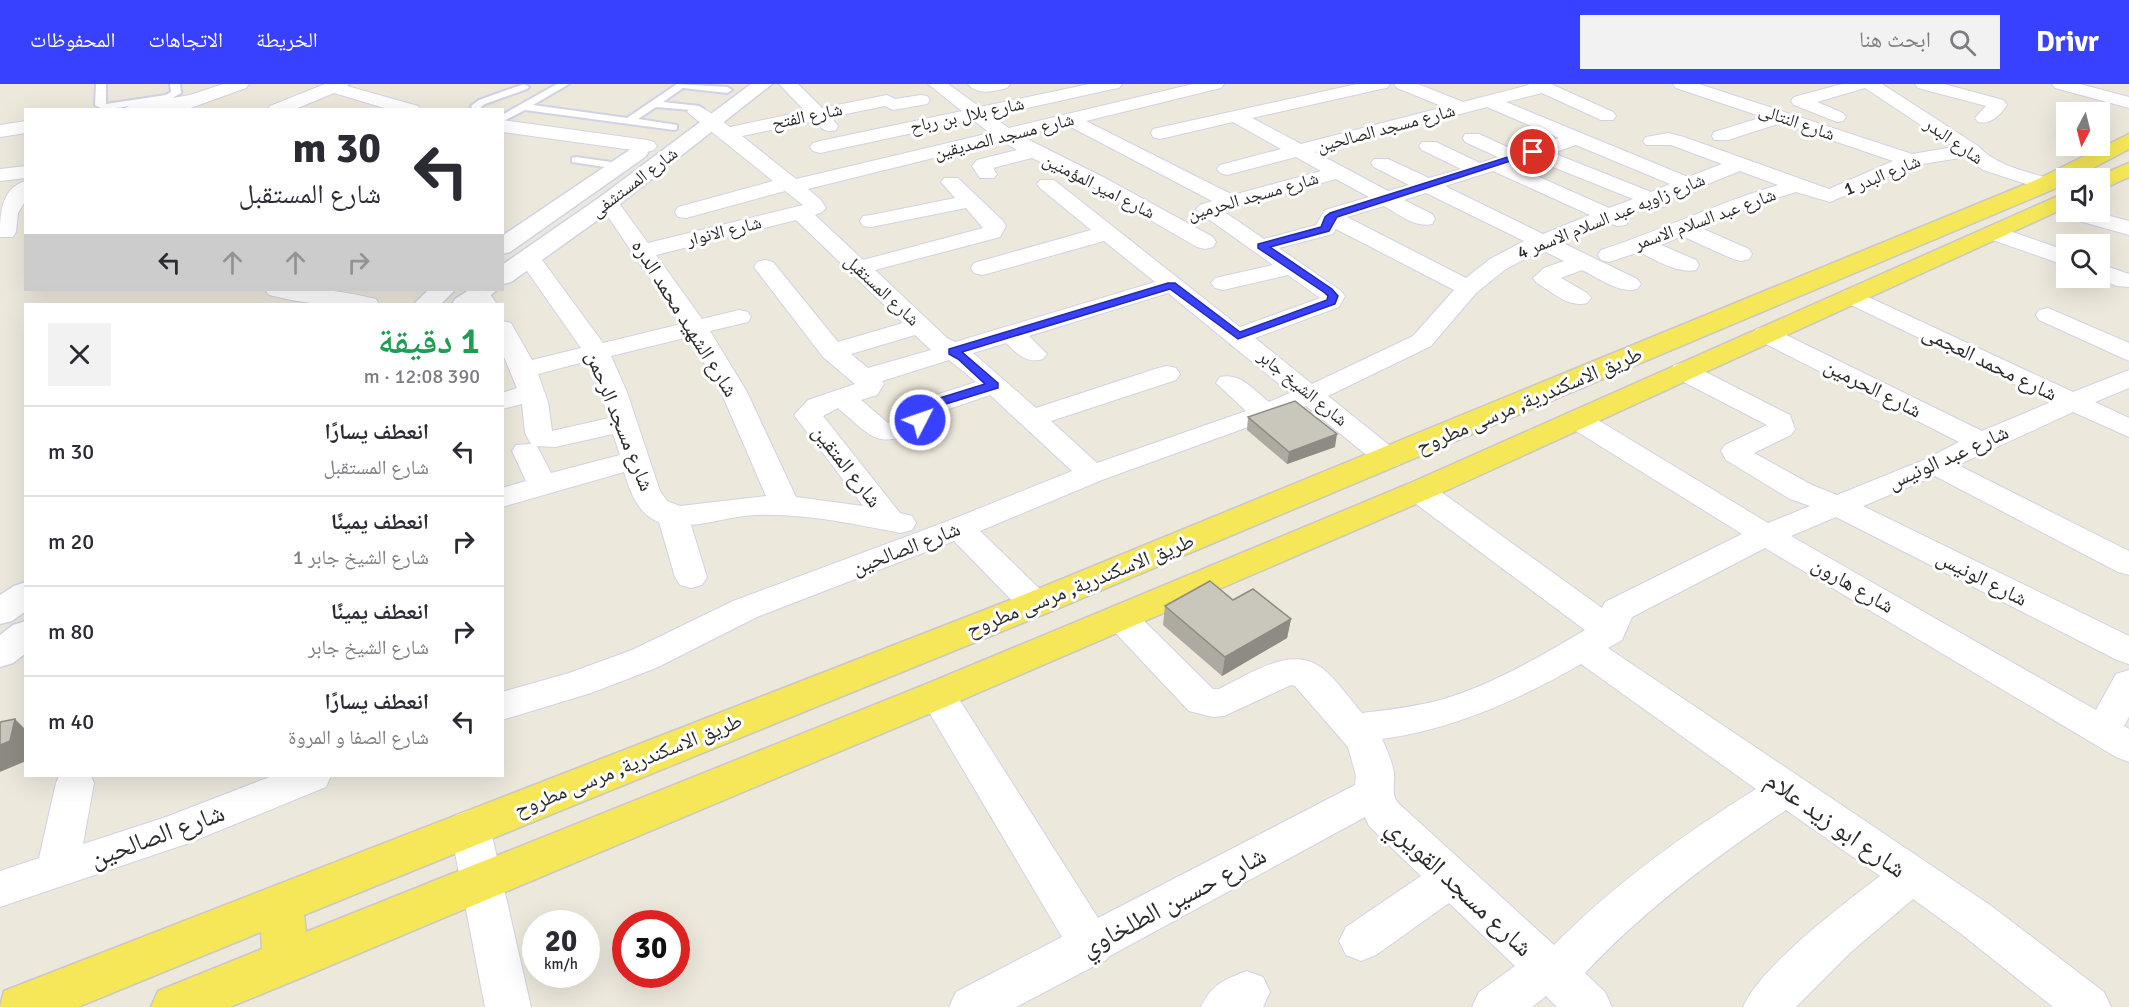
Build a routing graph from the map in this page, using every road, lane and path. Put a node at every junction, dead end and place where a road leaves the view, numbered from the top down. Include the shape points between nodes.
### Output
1 (113, 84) edge
2 (240, 84) edge
3 (564, 84) edge
4 (682, 84) edge
5 (764, 84) edge
6 (788, 84) edge
7 (937, 84) edge
8 (977, 84) edge
9 (1001, 84) edge
10 (1113, 84) edge
11 (1310, 84) edge
12 (1381, 84) edge
13 (1402, 84) edge
14 (1682, 84) edge
15 (1738, 84) edge
16 (1861, 84) edge
17 (1870, 84) edge
18 (1924, 84) edge
19 (2061, 84) edge
20 (101, 85) edge
21 (337, 85) edge
22 (521, 86) edge
23 (1224, 86) edge
24 (1540, 86) edge
25 (176, 87) edge
26 (726, 90) edge
27 (1983, 91) edge
28 (2085, 91) junction
29 (671, 92) junction
30 (545, 94) junction
31 (826, 94) dead end
32 (1331, 95) junction
33 (1724, 97) junction
34 (802, 98) junction
35 (1251, 98) dead end
36 (194, 99) junction
37 (921, 100) dead end
38 (2069, 101) dead end
39 (1487, 102) junction
40 (2129, 103) edge
41 (653, 104) junction
42 (1352, 105) dead end
43 (524, 107) junction
44 (142, 108) edge
45 (171, 108) edge
46 (281, 108) edge
47 (406, 108) edge
48 (477, 108) edge
49 (1270, 108) junction
50 (1461, 108) junction
51 (975, 112) junction
52 (816, 114) junction
53 (1236, 116) junction
54 (1373, 116) dead end
55 (1607, 116) dead end
56 (1781, 117) junction
57 (1984, 118) dead end
58 (504, 119) edge
59 (709, 119) junction
60 (1071, 120) junction
61 (1844, 120) dead end
62 (631, 121) junction
63 (1394, 126) junction
64 (24, 127) edge
65 (674, 127) junction
66 (1257, 128) junction
67 (0, 131) edge
68 (1308, 131) dead end
69 (1160, 133) dead end
70 (1007, 136) junction
71 (1721, 136) dead end
72 (1473, 138) dead end
73 (1277, 139) junction
74 (1576, 139) junction
75 (2129, 140) edge
76 (845, 141) junction
77 (1653, 141) dead end
78 (1193, 144) dead end
79 (647, 146) junction
80 (1429, 146) dead end
81 (820, 147) dead end
82 (1971, 150) junction
83 (1299, 151) junction
84 (1034, 152) junction
85 (1524, 155) junction
86 (576, 160) dead end
87 (1911, 160) junction
88 (1381, 163) dead end
89 (1740, 164) junction
90 (618, 166) junction
91 (1485, 167) junction
92 (770, 168) junction
93 (2092, 168) edge
94 (1227, 169) dead end
95 (2129, 169) edge
96 (24, 172) edge
97 (1339, 172) junction
98 (987, 174) dead end
99 (0, 176) edge
100 (2110, 179) edge
101 (951, 182) dead end
102 (1098, 183) junction
103 (1686, 184) junction
104 (791, 185) junction
105 (1425, 185) junction
106 (1794, 185) junction
107 (699, 188) dead end
108 (1545, 188) junction
109 (24, 189) edge
110 (1519, 194) dead end
111 (1386, 198) junction
112 (1648, 198) junction
113 (2056, 199) edge
114 (970, 201) junction
115 (608, 202) junction
116 (1232, 202) junction
117 (2056, 204) edge
118 (2056, 204) edge
119 (1207, 209) junction
120 (686, 212) dead end
121 (804, 212) junction
122 (1607, 215) junction
123 (1330, 217) junction
124 (1424, 219) dead end
125 (871, 221) dead end
126 (1168, 221) junction
127 (2110, 221) edge
128 (24, 223) edge
129 (1691, 224) junction
130 (2129, 228) edge
131 (527, 230) junction
132 (2, 232) edge
133 (1107, 232) junction
134 (1995, 233) junction
135 (561, 236) junction
136 (24, 241) edge
137 (1540, 241) junction
138 (1649, 241) junction
139 (1205, 242) dead end
140 (504, 244) edge
141 (1262, 246) junction
142 (644, 251) junction
143 (1741, 254) dead end
144 (1609, 255) dead end
145 (2056, 255) edge
146 (530, 258) junction
147 (1583, 262) junction
148 (1688, 265) dead end
149 (765, 267) dead end
150 (1293, 267) junction
151 (858, 268) junction
152 (982, 268) dead end
153 (2110, 275) edge
154 (504, 276) edge
155 (2125, 281) dead end
156 (1223, 283) dead end
157 (1629, 284) dead end
158 (1171, 285) junction
159 (1468, 288) junction
160 (283, 291) edge
161 (442, 291) edge
162 (1070, 291) dead end
163 (1851, 296) junction
164 (1579, 298) dead end
165 (361, 303) edge
166 (427, 303) edge
167 (1092, 309) junction
168 (2048, 315) dead end
169 (739, 317) dead end
170 (2114, 324) dead end
171 (920, 326) junction
172 (696, 328) junction
173 (504, 332) edge
174 (1010, 333) junction
175 (1765, 334) junction
176 (2090, 334) junction
177 (1238, 336) junction
178 (596, 352) junction
179 (832, 352) junction
180 (953, 352) junction
181 (2129, 352) edge
182 (1035, 354) dead end
183 (1683, 371) junction
184 (1167, 374) dead end
185 (864, 378) junction
186 (2129, 378) edge
187 (526, 382) junction
188 (1229, 383) dead end
189 (993, 385) junction
190 (1311, 394) junction
191 (842, 398) junction
192 (504, 399) edge
193 (2074, 404) junction
194 (1266, 413) junction
195 (1030, 419) junction
196 (1578, 420) junction
197 (624, 423) junction
198 (2129, 429) edge
199 (1981, 442) junction
200 (526, 451) dead end
201 (1389, 459) junction
202 (634, 460) junction
203 (1936, 465) junction
204 (1092, 474) junction
205 (543, 485) junction
206 (1419, 491) junction
207 (504, 497) edge
208 (784, 503) junction
209 (1836, 505) junction
210 (673, 516) junction
211 (890, 521) junction
212 (946, 533) junction
213 (1766, 535) junction
214 (2129, 564) edge
215 (691, 577) dead end
216 (24, 595) edge
217 (1035, 604) junction
218 (0, 612) edge
219 (1120, 617) junction
220 (24, 636) edge
221 (1595, 639) junction
222 (2129, 651) edge
223 (0, 654) edge
224 (2129, 683) edge
225 (937, 695) junction
226 (504, 704) edge
227 (1354, 728) junction
228 (2116, 739) edge
229 (310, 777) edge
230 (75, 783) dead end
231 (1787, 789) junction
232 (1373, 794) junction
233 (470, 827) junction
234 (57, 870) junction
235 (1911, 876) junction
236 (1451, 879) junction
237 (482, 882) junction
238 (0, 890) edge
239 (280, 903) junction
240 (1361, 941) dead end
241 (1091, 946) junction
242 (287, 962) junction
243 (1550, 972) junction
244 (21, 1007) edge
245 (175, 1007) edge
246 (508, 1007) edge
247 (972, 1007) edge
248 (1495, 1007) edge
249 (1589, 1007) edge
250 (1766, 1007) edge
251 (2088, 1007) edge

1 - 20 lane
2 - 36 street
3 - 30 lane
4 - 26 lane
4 - 29 lane
5 - 59 street, شارع المستشفى
6 - 34 street
7 - 51 street, شارع امير المؤمنين
8 - 9 street
10 - 51 street, شارع بلال بن رباح
11 - 32 street
12 - 32 street
13 - 50 street
14 - 33 street, شارع النتالى
15 - 33 street
16 - 61 street via 1800,101
17 - 82 street, شارع البدر
18 - 27 street
19 - 28 street
20 - 25 lane via 100,106 112,107 169,97 175,94
21 - 46 street
21 - 47 street
22 - 30 lane
22 - 48 lane via 482,102
23 - 60 street, شارع مسجد الصديقين
24 - 39 street, شارع مسجد الصالحين
24 - 55 street
26 - 29 lane
26 - 59 street, شارع المستشفى
27 - 57 street via 1998,105
28 - 38 street
28 - 40 street
29 - 41 lane
30 - 43 lane
31 - 34 street
32 - 42 street
32 - 49 street
33 - 56 street, شارع النتالى
34 - 52 street
35 - 49 street
36 - 44 street
36 - 45 street
37 - 52 street, شارع الفتح
39 - 50 street, شارع مسجد الصالحين
39 - 74 street
41 - 59 lane
41 - 62 lane
43 - 58 lane
43 - 62 lane via 552,110 543,117 619,128
49 - 53 street
50 - 63 street, شارع مسجد الصالحين
51 - 70 street, شارع امير المؤمنين
51 - 76 street, شارع بلال بن رباح
52 - 59 street, شارع الفتح
52 - 76 street
53 - 66 street
53 - 69 street
54 - 63 street
56 - 71 street
56 - 87 street, شارع النتالى
58 - 79 street, شارع المستشفى
59 - 65 street, شارع المستشفى
59 - 92 street
59 - 115 street, شارع المستشفى
60 - 70 street, شارع مسجد الصديقين
60 - 116 street
62 - 65 lane
63 - 83 street, شارع مسجد الصالحين
64 - 67 street
65 - 79 street, شارع المستشفى
66 - 73 street
66 - 78 street
68 - 73 street
70 - 84 street, شارع امير المؤمنين
70 - 104 street, شارع مسجد الصديقين
72 - 85 street
73 - 83 street
74 - 85 street
74 - 103 street
75 - 93 main road, طريق الاسكندرية, مرسى مطروح
76 - 81 street, شارع بلال بن رباح
77 - 89 street, شارع عبد السلام الاسمر via 1677,141
79 - 90 street, شارع المستشفى
80 - 91 street
82 - 87 street, شارع البدر 1
82 - 113 street, شارع البدر via 1990,166
83 - 94 street, شارع مسجد الصالحين
83 - 97 street
84 - 98 street via 982,166
84 - 102 street, شارع امير المؤمنين
85 - 91 street
85 - 112 street
86 - 90 lane
87 - 106 street, شارع البدر 1 via 1830,196
88 - 105 street
89 - 103 street, شارع زاويه عبد السلام الاسمر 4
89 - 106 street, شارع عبد السلام الاسمر
90 - 131 street, شارع المستشفى
91 - 105 street
91 - 108 street
92 - 104 street
92 - 107 street
95 - 100 main road
96 - 99 street
97 - 111 street
97 - 116 street, شارع مسجد الحرمين
101 - 114 street
102 - 126 street, شارع امير المؤمنين
102 - 133 street, شارع الشيخ جابر via 1054,189
103 - 112 street, شارع زاويه عبد السلام الاسمر 4
104 - 120 street, شارع مسجد الصديقين
104 - 121 street via 816,206
105 - 111 street
105 - 137 street
106 - 129 street, شارع عبد السلام الاسمر
108 - 110 street
108 - 122 street
109 - 132 street via 9,206
111 - 123 street
111 - 124 street
112 - 122 street, شارع زاويه عبد السلام الاسمر 4
112 - 129 street
114 - 125 street
114 - 151 street via 995,226 992,232
115 - 135 street, شارع المستشفى
115 - 142 street, شارع الشهيد محمد الدره
116 - 119 street, شارع مسجد الحرمين
117 - 134 main road, طريق الاسكندرية, مرسى مطروح
118 - 201 main road, طريق الاسكندرية, مرسى مطروح
119 - 126 street, شارع مسجد الحرمين
119 - 141 street
121 - 142 street, شارع الانوار
121 - 151 street, شارع المستقبل
122 - 137 street, شارع زاويه عبد السلام الاسمر 4
122 - 138 street
123 - 141 street via 1325,229
123 - 159 street
126 - 139 street, شارع امير المؤمنين
127 - 130 street, شارع البدر
128 - 132 street
129 - 138 street, شارع عبد السلام الاسمر
129 - 143 street
131 - 135 street
131 - 140 street, شارع المستشفى
132 - 136 street
133 - 152 street
133 - 158 street, شارع الشيخ جابر
134 - 145 street
134 - 163 main road, طريق الاسكندرية, مرسى مطروح
135 - 146 street, شارع المستشفى
137 - 147 street
137 - 159 street, شارع زاويه عبد السلام الاسمر 4 via 1498,264
138 - 144 street, شارع عبد السلام الاسمر
138 - 148 street
141 - 150 street
142 - 172 street, شارع الشهيد محمد الدره
146 - 154 street, شارع المستشفى
146 - 178 street, شارع مسجد الرحمن
147 - 157 street
147 - 164 street via 1545,278
149 - 179 street
150 - 156 street
150 - 177 street via 1328,291 1333,296 1331,302
151 - 171 street, شارع المستقبل
153 - 155 street
158 - 167 street
158 - 177 street, شارع الشيخ جابر
159 - 190 street, شارع زاويه عبد السلام الاسمر 4 via 1422,341
160 - 165 street
161 - 166 street
162 - 167 street
163 - 175 main road, طريق الاسكندرية, مرسى مطروح
163 - 193 street, شارع محمد العجمى
167 - 174 street
168 - 176 street
169 - 172 street
170 - 176 street
171 - 179 street
171 - 180 street, شارع المستقبل
172 - 178 street
172 - 208 street, شارع الشهيد محمد الدره via 734,392
173 - 187 street
174 - 180 street
174 - 182 street
175 - 183 main road, طريق الاسكندرية, مرسى مطروح
175 - 199 street, شارع الحرمين
176 - 181 street
177 - 190 street, شارع الشيخ جابر
178 - 187 street
178 - 197 street, شارع مسجد الرحمن
179 - 185 street
180 - 185 street
180 - 189 street, شارع المستقبل
183 - 196 main road, طريق الاسكندرية, مرسى مطروح
183 - 209 street, شارع الونيس via 1780,421 1781,429 1736,453 1801,492
184 - 195 street
185 - 191 street, شارع المتقين via 871,387
186 - 193 street, شارع عبد الونيس
187 - 192 street
187 - 197 street via 542,439 555,440
188 - 194 street
189 - 191 street via 932,405 924,410 920,420 891,432 882,432
189 - 195 street, شارع المستقبل
190 - 194 street, شارع الصالحين
190 - 201 street, شارع الشيخ جابر
191 - 211 street, شارع المتقين via 811,410 808,415
193 - 198 street, شارع محمد العجمى
193 - 199 street, شارع عبد الونيس
194 - 204 street, شارع الصالحين
195 - 204 street, شارع المستقبل
196 - 206 main road, طريق الاسكندرية, مرسى مطروح
196 - 213 street, شارع هارون
197 - 202 street, شارع مسجد الرحمن
199 - 203 street, شارع عبد الونيس
200 - 205 street
201 - 217 main road, طريق الاسكندرية, مرسى مطروح
202 - 205 street
202 - 210 street, شارع مسجد الرحمن via 638,476 655,506
203 - 209 street, شارع عبد الونيس
203 - 214 street
204 - 212 street, شارع الصالحين
205 - 207 street
206 - 219 main road, طريق الاسكندرية, مرسى مطروح
206 - 221 street, شارع ابو زيد علام
208 - 210 street
208 - 211 street
209 - 213 street, شارع عبد الونيس
209 - 222 street, شارع الونيس
210 - 215 street
211 - 212 street, شارع المتقين
212 - 217 street, شارع المتقين
212 - 226 street, شارع الصالحين via 745,609 644,659 578,684
213 - 221 street, شارع عبد الونيس via 1617,610
213 - 228 street, شارع هارون
216 - 218 street
217 - 233 main road, طريق الاسكندرية, مرسى مطروح
219 - 225 main road, طريق الاسكندرية, مرسى مطروح
219 - 227 street via 1202,701 1224,702 1287,672 1296,672 1311,679
220 - 223 street
221 - 227 street via 1500,691 1452,710 1405,722
221 - 231 street, شارع ابو زيد علام
224 - 228 street
225 - 237 main road, طريق الاسكندرية, مرسى مطروح
225 - 241 street
227 - 232 street via 1371,757
229 - 234 street, شارع الصالحين via 175,831
230 - 234 street
231 - 235 street, شارع ابو زيد علام
231 - 243 street via 1670,869
232 - 236 street, شارع مسجد القويري via 1383,814
232 - 241 street, شارع حسين الطلخاوي
233 - 237 street
233 - 239 main road, طريق الاسكندرية, مرسى مطروح
234 - 238 street, شارع الصالحين
235 - 250 street via 1854,920 1798,971
235 - 251 street, شارع ابو زيد علام
236 - 240 street
236 - 243 street, شارع مسجد القويري
237 - 242 main road, طريق الاسكندرية, مرسى مطروح
237 - 246 street
239 - 242 main road
239 - 244 main road, طريق الاسكندرية, مرسى مطروح
241 - 247 street, شارع حسين الطلخاوي
242 - 245 main road, طريق الاسكندرية, مرسى مطروح
243 - 248 street
243 - 249 street, شارع مسجد القويري

